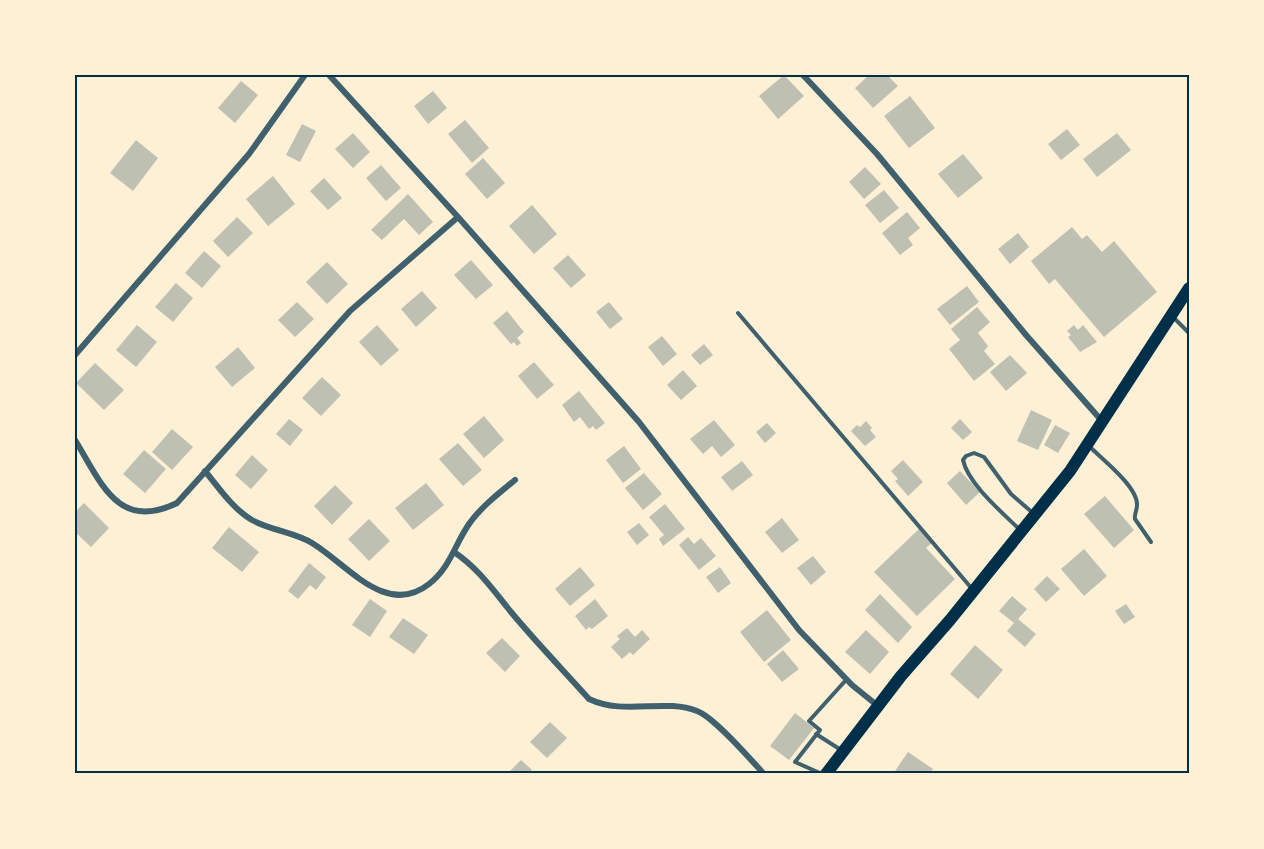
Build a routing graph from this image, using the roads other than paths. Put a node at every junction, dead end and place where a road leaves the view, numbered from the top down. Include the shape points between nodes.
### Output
1 (304, 75) edge
2 (329, 75) edge
3 (803, 75) edge
4 (458, 217) junction
5 (1189, 288) edge
6 (738, 313) dead end
7 (1171, 315) junction
8 (1189, 333) edge
9 (75, 355) edge
10 (1102, 421) junction
11 (75, 440) edge
12 (1087, 444) junction
13 (205, 471) junction
14 (515, 480) dead end
15 (1035, 514) junction
16 (1021, 531) junction
17 (1151, 542) dead end
18 (454, 552) junction
19 (973, 591) junction
20 (847, 679) junction
21 (878, 706) junction
22 (816, 734) junction
23 (843, 752) junction
24 (764, 774) edge
25 (824, 774) edge

1 - 9 street via 249,154
2 - 4 street
3 - 10 street via 877,154
4 - 13 street via 350,310
4 - 20 street via 639,422 799,630
5 - 7 main road
6 - 19 lane
7 - 8 lane
7 - 10 main road
10 - 12 main road
11 - 13 street via 106,489 119,504 134,512 161,511 177,503
12 - 15 main road
12 - 17 lane via 1132,490 1137,504 1135,519
13 - 18 street via 252,520 310,541 378,591 392,595 418,591 440,574
14 - 18 street via 470,524
15 - 16 main road
15 - 16 lane via 1011,494 984,457 974,453 966,456 964,466 973,481
16 - 19 main road
18 - 24 street via 487,581 589,699 616,707 685,707 700,711
19 - 21 main road
20 - 21 street
20 - 22 lane via 809,721 820,730
21 - 23 main road
22 - 23 lane
22 - 25 lane via 795,762
23 - 25 main road

